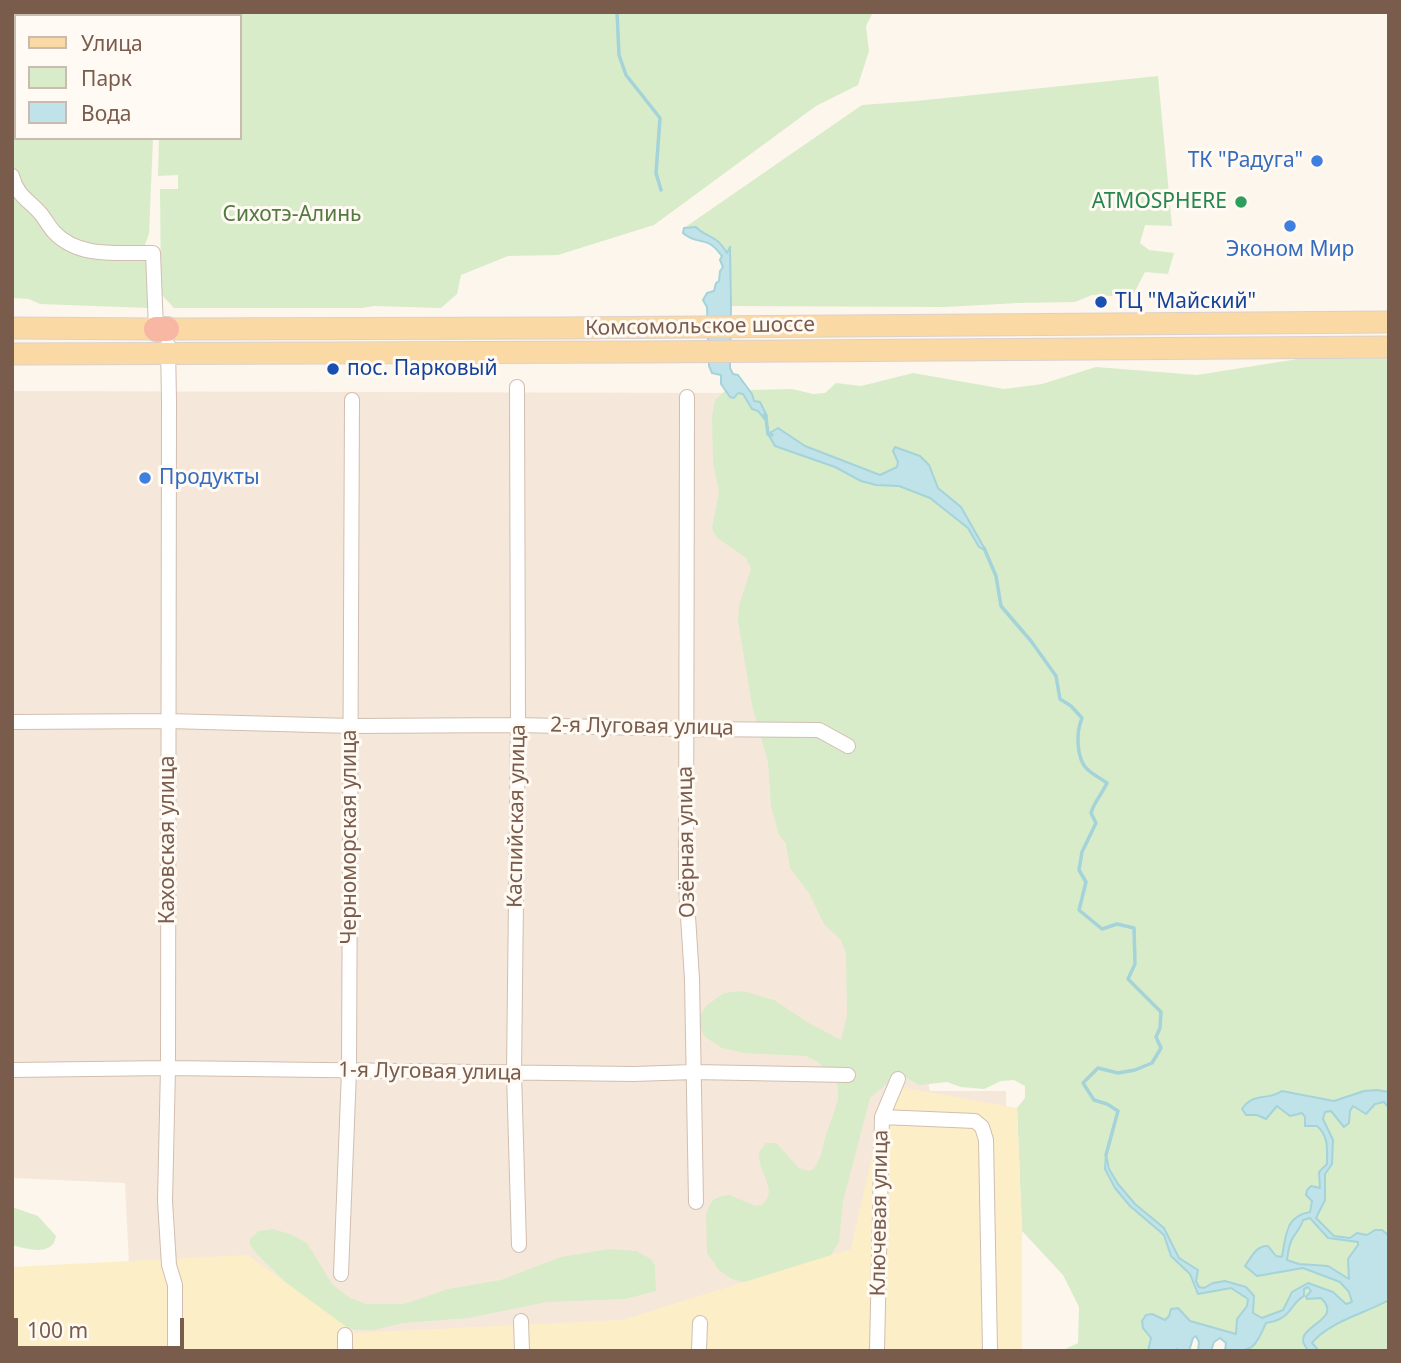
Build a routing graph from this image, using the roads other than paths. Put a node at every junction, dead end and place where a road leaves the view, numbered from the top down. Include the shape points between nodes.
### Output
1 (12, 176) edge
2 (1389, 322) edge
3 (12, 328) edge
4 (165, 343) junction
5 (1389, 347) edge
6 (12, 354) edge
7 (518, 393) dead end
8 (687, 397) dead end
9 (352, 400) dead end
10 (168, 721) junction
11 (12, 722) edge
12 (518, 725) junction
13 (351, 726) junction
14 (685, 729) junction
15 (848, 746) dead end
16 (168, 1068) junction
17 (12, 1070) edge
18 (349, 1071) junction
19 (694, 1072) junction
20 (514, 1073) junction
21 (848, 1075) dead end
22 (898, 1079) dead end
23 (882, 1117) junction
24 (696, 1202) dead end
25 (519, 1245) dead end
26 (341, 1274) dead end
27 (521, 1321) dead end
28 (699, 1323) dead end
29 (345, 1335) dead end
30 (174, 1351) edge
31 (345, 1351) edge
32 (522, 1351) edge
33 (699, 1351) edge
34 (877, 1351) edge
35 (990, 1351) edge

1 - 4 street, Каховская улица via 20,194 69,245 89,251 153,253
2 - 4 main road, Комсомольское шоссе via 562,328
3 - 4 main road, Комсомольское шоссе
4 - 5 main road, Комсомольское шоссе via 641,352
4 - 6 main road, Комсомольское шоссе
4 - 10 street, Каховская улица via 169,391
7 - 12 street, Каспийская улица
8 - 14 street, Озёрная улица
9 - 13 street, Черноморская улица
10 - 11 street, 2-я Луговая улица
10 - 13 street, 2-я Луговая улица
10 - 16 street, Каховская улица
12 - 13 street, 2-я Луговая улица
12 - 14 street, 2-я Луговая улица
12 - 20 street, Каспийская улица
13 - 18 street, Черноморская улица
14 - 15 street, 2-я Луговая улица via 818,730
14 - 19 street, Озёрная улица
16 - 17 street, 1-я Луговая улица
16 - 18 street, 1-я Луговая улица
16 - 30 street, Каховская улица via 165,1201 169,1265 175,1285
18 - 20 street, 1-я Луговая улица
18 - 26 street, Черноморская улица
19 - 20 street, 1-я Луговая улица
19 - 21 street, 1-я Луговая улица
19 - 24 street, Озёрная улица
20 - 25 street, Каспийская улица
22 - 23 street, Ключевая улица
23 - 34 street, Ключевая улица
23 - 35 street via 975,1121 982,1127 986,1140
27 - 32 street
28 - 33 street
29 - 31 street

